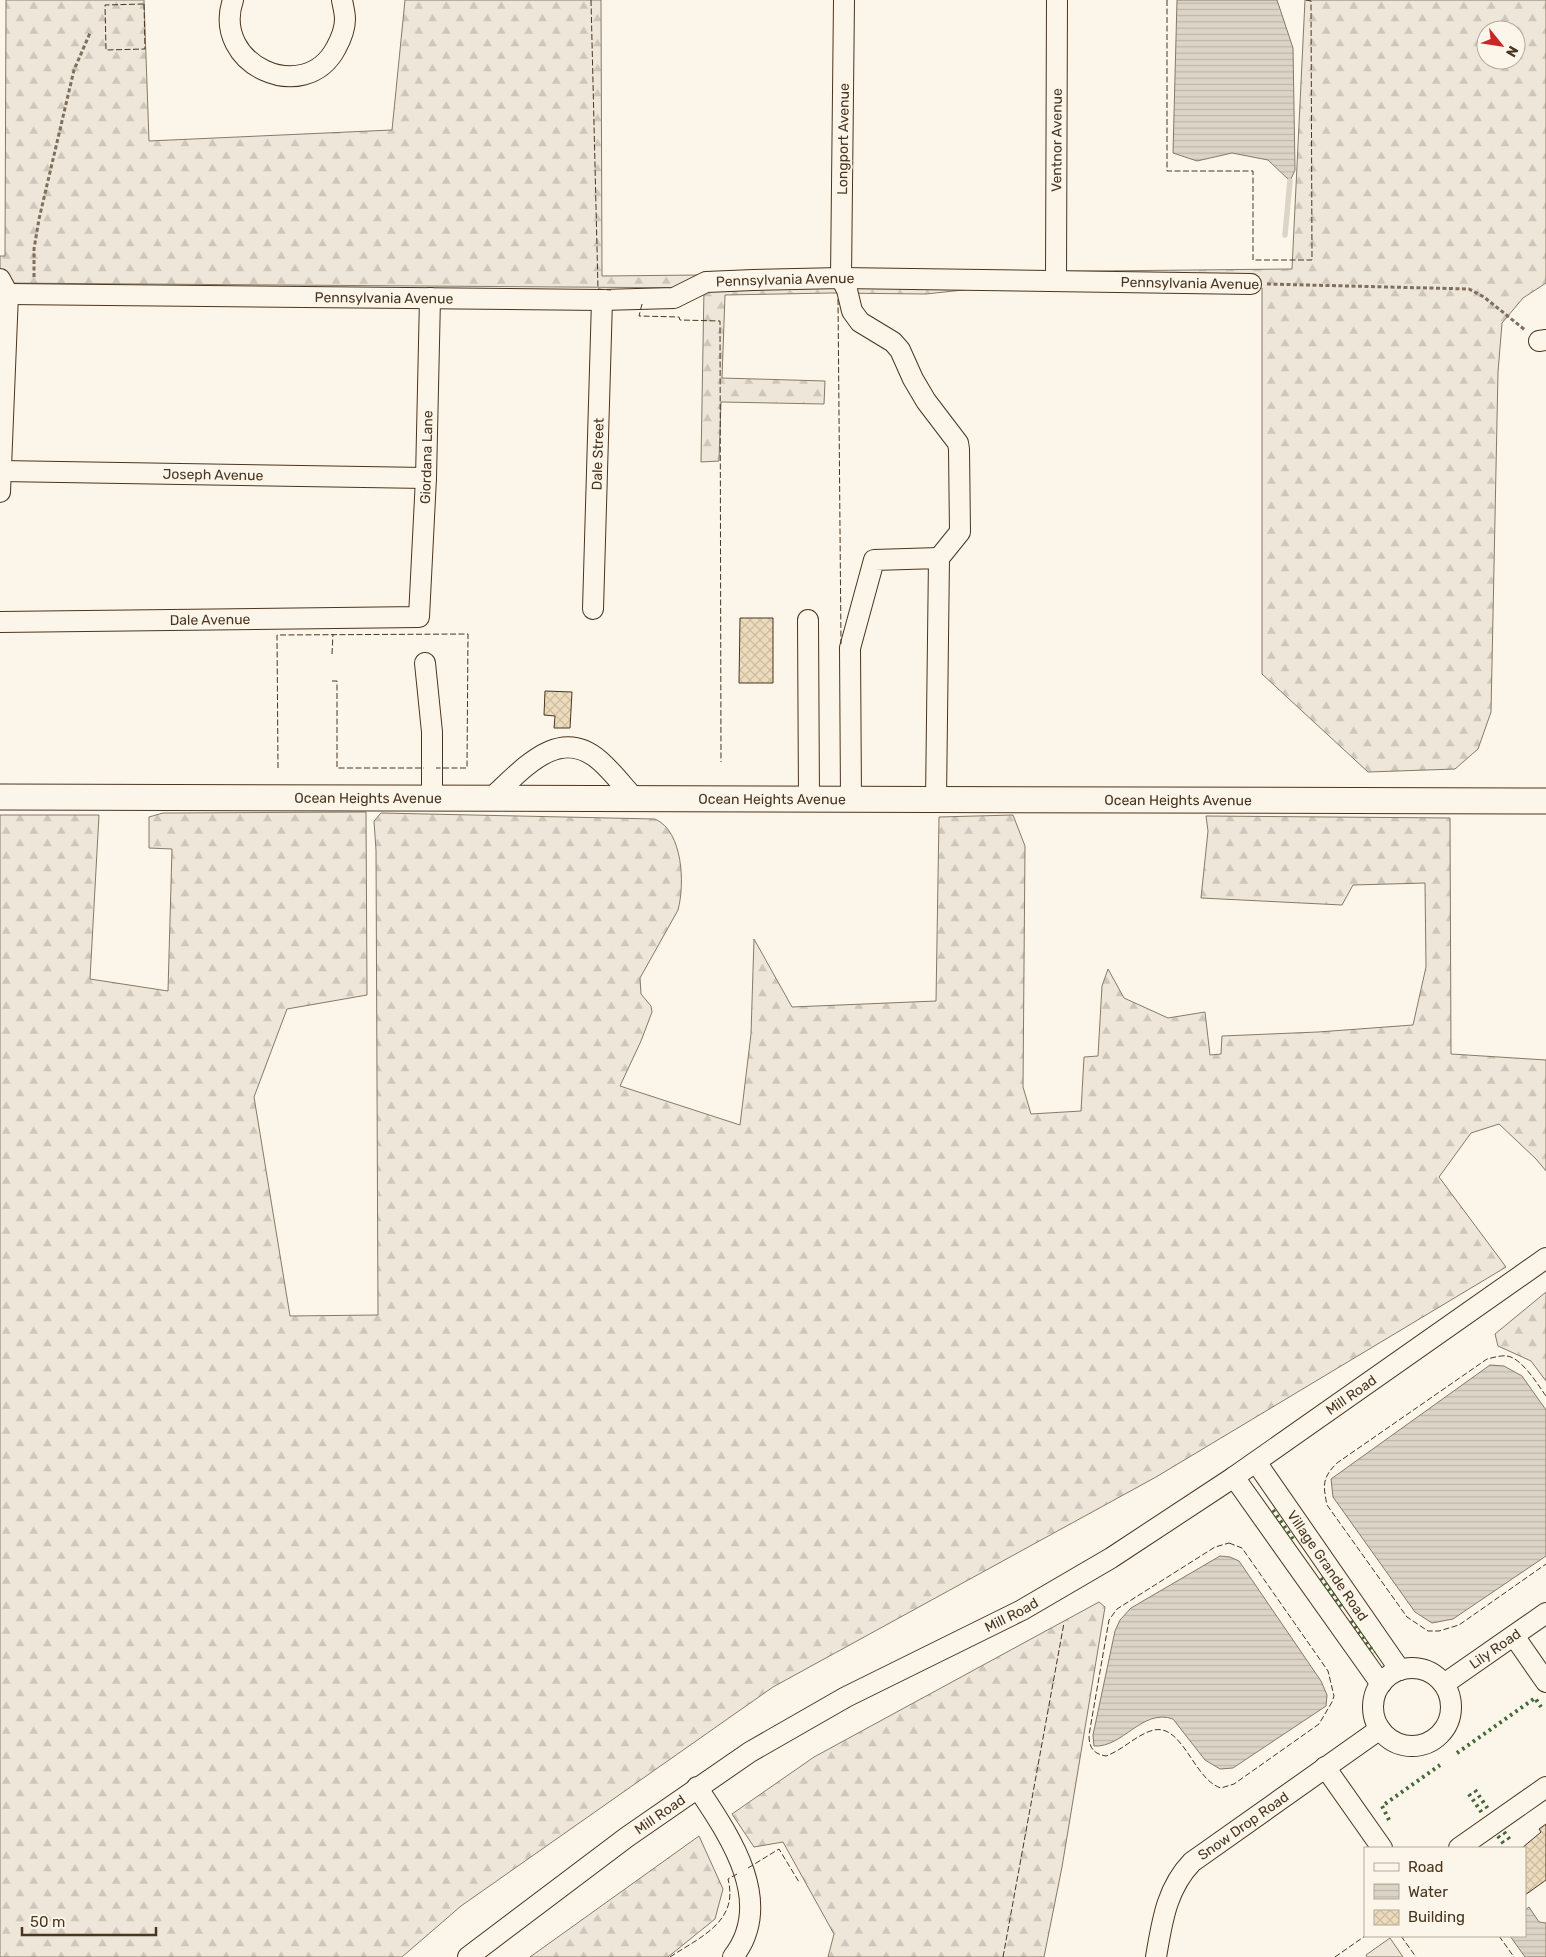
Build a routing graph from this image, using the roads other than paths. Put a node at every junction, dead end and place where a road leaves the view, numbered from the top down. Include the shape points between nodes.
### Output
1 (342, 0) edge
2 (844, 0) edge
3 (1057, 0) edge
4 (231, 3) edge
5 (841, 278) junction
6 (1056, 280) junction
7 (1252, 284) road end
8 (4, 287) edge
9 (430, 298) junction
10 (602, 300) junction
11 (2, 471) junction
12 (426, 478) junction
13 (0, 492) edge
14 (938, 558) junction
15 (593, 609) dead end
16 (419, 617) joint
17 (808, 620) dead end
18 (0, 622) edge
19 (425, 663) dead end
20 (0, 797) edge
21 (432, 799) junction
22 (490, 799) junction
23 (635, 799) junction
24 (809, 799) junction
25 (851, 799) junction
26 (936, 800) junction
27 (1546, 801) edge
28 (1546, 1258) edge
29 (1256, 1462) junction
30 (1234, 1477) junction
31 (1546, 1613) edge
32 (1514, 1636) junction
33 (1400, 1670) junction
34 (1546, 1682) edge
35 (1381, 1684) junction
36 (1444, 1684) junction
37 (1380, 1730) junction
38 (1325, 1767) junction
39 (698, 1787) junction
40 (1546, 1787) edge
41 (1381, 1847) edge
42 (1460, 1847) edge
43 (745, 1937) junction
44 (468, 1957) edge
45 (733, 1957) edge
46 (744, 1957) edge
47 (1156, 1957) edge

1 - 4 street via 345,19 342,38 333,55 319,67 301,75 282,76 263,71 247,61 236,45 230,27
2 - 5 street, Longport Avenue
3 - 6 street, Ventnor Avenue
5 - 6 street, Pennsylvania Avenue
5 - 10 street, Pennsylvania Avenue via 706,282 674,298
5 - 14 street via 852,311 860,322 893,342 900,350 926,401 958,443 960,532
6 - 7 street, Pennsylvania Avenue
8 - 9 street, Pennsylvania Avenue via 34,295
8 - 11 street, Pennsylvania Avenue
9 - 10 street, Pennsylvania Avenue
9 - 12 street, Giordana Lane
10 - 15 street, Dale Street
11 - 12 street, Joseph Avenue
11 - 13 street, Pennsylvania Avenue
12 - 16 street, Giordana Lane
14 - 25 street via 874,560 850,648
14 - 26 street
16 - 18 street, Dale Avenue
17 - 24 street
19 - 21 street via 432,732
20 - 21 main road, Ocean Heights Avenue
21 - 22 main road, Ocean Heights Avenue
22 - 23 main road, Ocean Heights Avenue
22 - 23 street via 545,753 558,747 569,747 598,760
23 - 24 main road, Ocean Heights Avenue
24 - 25 main road, Ocean Heights Avenue
25 - 26 main road, Ocean Heights Avenue
26 - 27 main road, Ocean Heights Avenue
28 - 29 street, Mill Road
29 - 30 street, Mill Road
29 - 33 street, Village Grande Road
30 - 35 street
30 - 39 street, Mill Road via 1075,1580 815,1714
31 - 32 street, Lily Road
32 - 34 street
32 - 36 street, Lily Road
33 - 35 street
33 - 36 street via 1425,1670
35 - 37 street via 1373,1706
36 - 37 street via 1450,1696 1449,1720 1444,1731 1434,1740 1411,1746 1394,1741
37 - 38 street, Snow Drop Road
38 - 41 street
38 - 47 street, Snow Drop Road via 1185,1869 1168,1900
39 - 43 street via 729,1836 748,1886 750,1909
39 - 44 street, Mill Road
40 - 42 street
43 - 45 street
43 - 46 street

